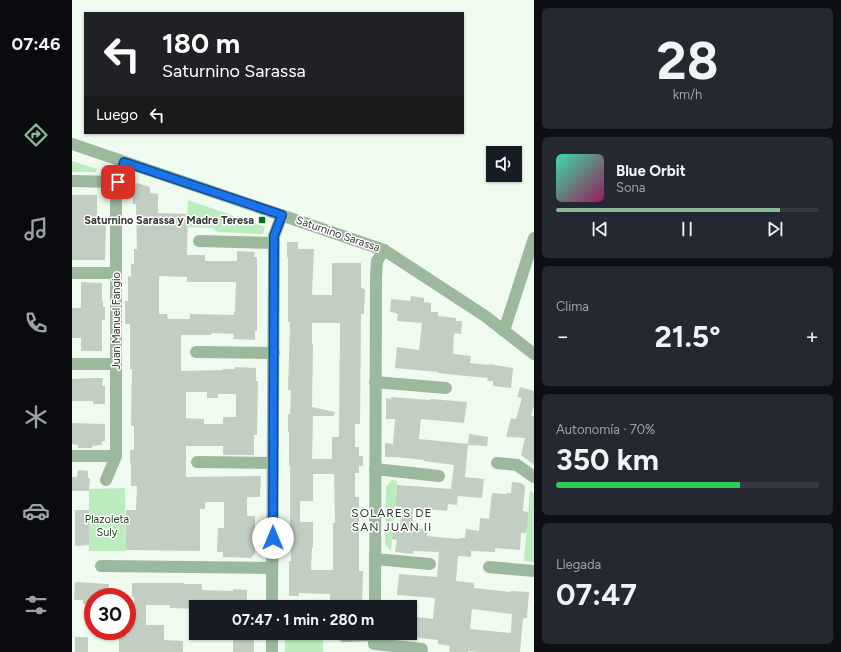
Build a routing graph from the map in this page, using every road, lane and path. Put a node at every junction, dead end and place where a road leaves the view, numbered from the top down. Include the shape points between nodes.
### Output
1 (72, 144) edge
2 (124, 162) junction
3 (72, 181) edge
4 (118, 182) junction
5 (282, 215) junction
6 (534, 238) edge
7 (199, 241) dead end
8 (274, 243) junction
9 (384, 250) junction
10 (72, 273) edge
11 (116, 273) junction
12 (504, 331) junction
13 (196, 352) dead end
14 (274, 353) junction
15 (534, 354) edge
16 (72, 364) edge
17 (116, 364) junction
18 (376, 382) junction
19 (446, 388) dead end
20 (72, 456) edge
21 (116, 456) junction
22 (197, 462) dead end
23 (273, 463) junction
24 (497, 463) dead end
25 (375, 469) junction
26 (439, 476) dead end
27 (534, 477) edge
28 (106, 480) dead end
29 (375, 559) junction
30 (430, 564) dead end
31 (101, 566) dead end
32 (489, 567) dead end
33 (272, 568) junction
34 (534, 571) edge
35 (272, 600) edge
36 (374, 600) edge
37 (272, 640) edge
38 (386, 640) edge
39 (422, 649) dead end
40 (272, 652) edge

1 - 2 street, Saturnino Sarassa
2 - 4 street, Juan Manuel Fangio
2 - 5 street, Saturnino Sarassa
3 - 4 street
4 - 11 street, Juan Manuel Fangio
5 - 8 street
5 - 9 street, Saturnino Sarassa
6 - 12 street
7 - 8 street
8 - 14 street
9 - 12 street, Saturnino Sarassa
9 - 18 street via 377,261
10 - 11 street
11 - 17 street, Juan Manuel Fangio
12 - 15 street, Saturnino Sarassa
13 - 14 street
14 - 23 street
16 - 17 street
17 - 21 street, Juan Manuel Fangio
18 - 19 street
18 - 25 street
20 - 21 street
21 - 28 street, Juan Manuel Fangio
22 - 23 street
23 - 33 street
24 - 27 street via 518,465
25 - 26 street
25 - 29 street
29 - 30 street
29 - 36 street
31 - 33 street
32 - 34 street
33 - 35 street
37 - 40 street
38 - 39 street

